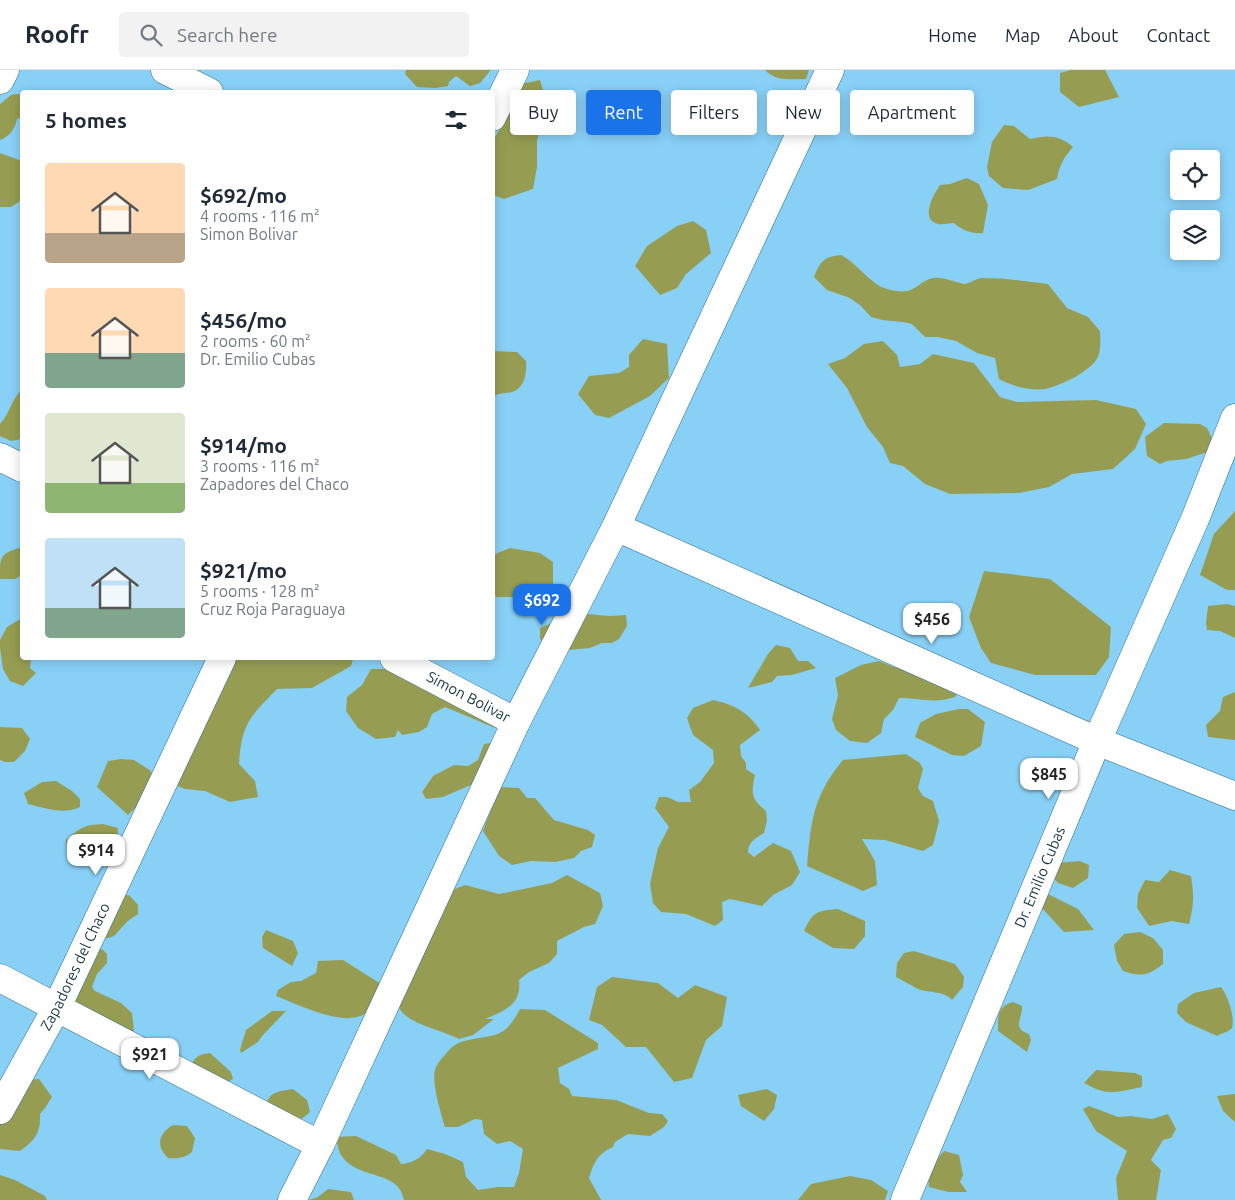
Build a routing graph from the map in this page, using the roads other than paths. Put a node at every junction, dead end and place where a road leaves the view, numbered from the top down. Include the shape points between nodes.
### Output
1 (5, 70) edge
2 (165, 70) edge
3 (515, 70) edge
4 (830, 70) edge
5 (0, 80) edge
6 (205, 90) edge
7 (495, 111) edge
8 (1235, 418) edge
9 (0, 457) edge
10 (20, 467) edge
11 (616, 527) junction
12 (221, 660) edge
13 (398, 660) edge
14 (516, 722) junction
15 (1097, 741) junction
16 (1235, 796) edge
17 (0, 978) edge
18 (57, 1007) junction
19 (0, 1110) edge
20 (320, 1145) junction
21 (292, 1200) edge
22 (904, 1200) edge

1 - 5 street
2 - 6 street
3 - 7 street
4 - 11 street
8 - 15 street, Dr. Emilio Cubas via 1195,519
9 - 10 street
11 - 14 street
11 - 15 street
12 - 18 street, Zapadores del Chaco
13 - 14 street, Simon Bolivar
14 - 20 street
15 - 16 street
15 - 22 street, Dr. Emilio Cubas
17 - 18 street
18 - 19 street, Zapadores del Chaco
18 - 20 street
20 - 21 street

